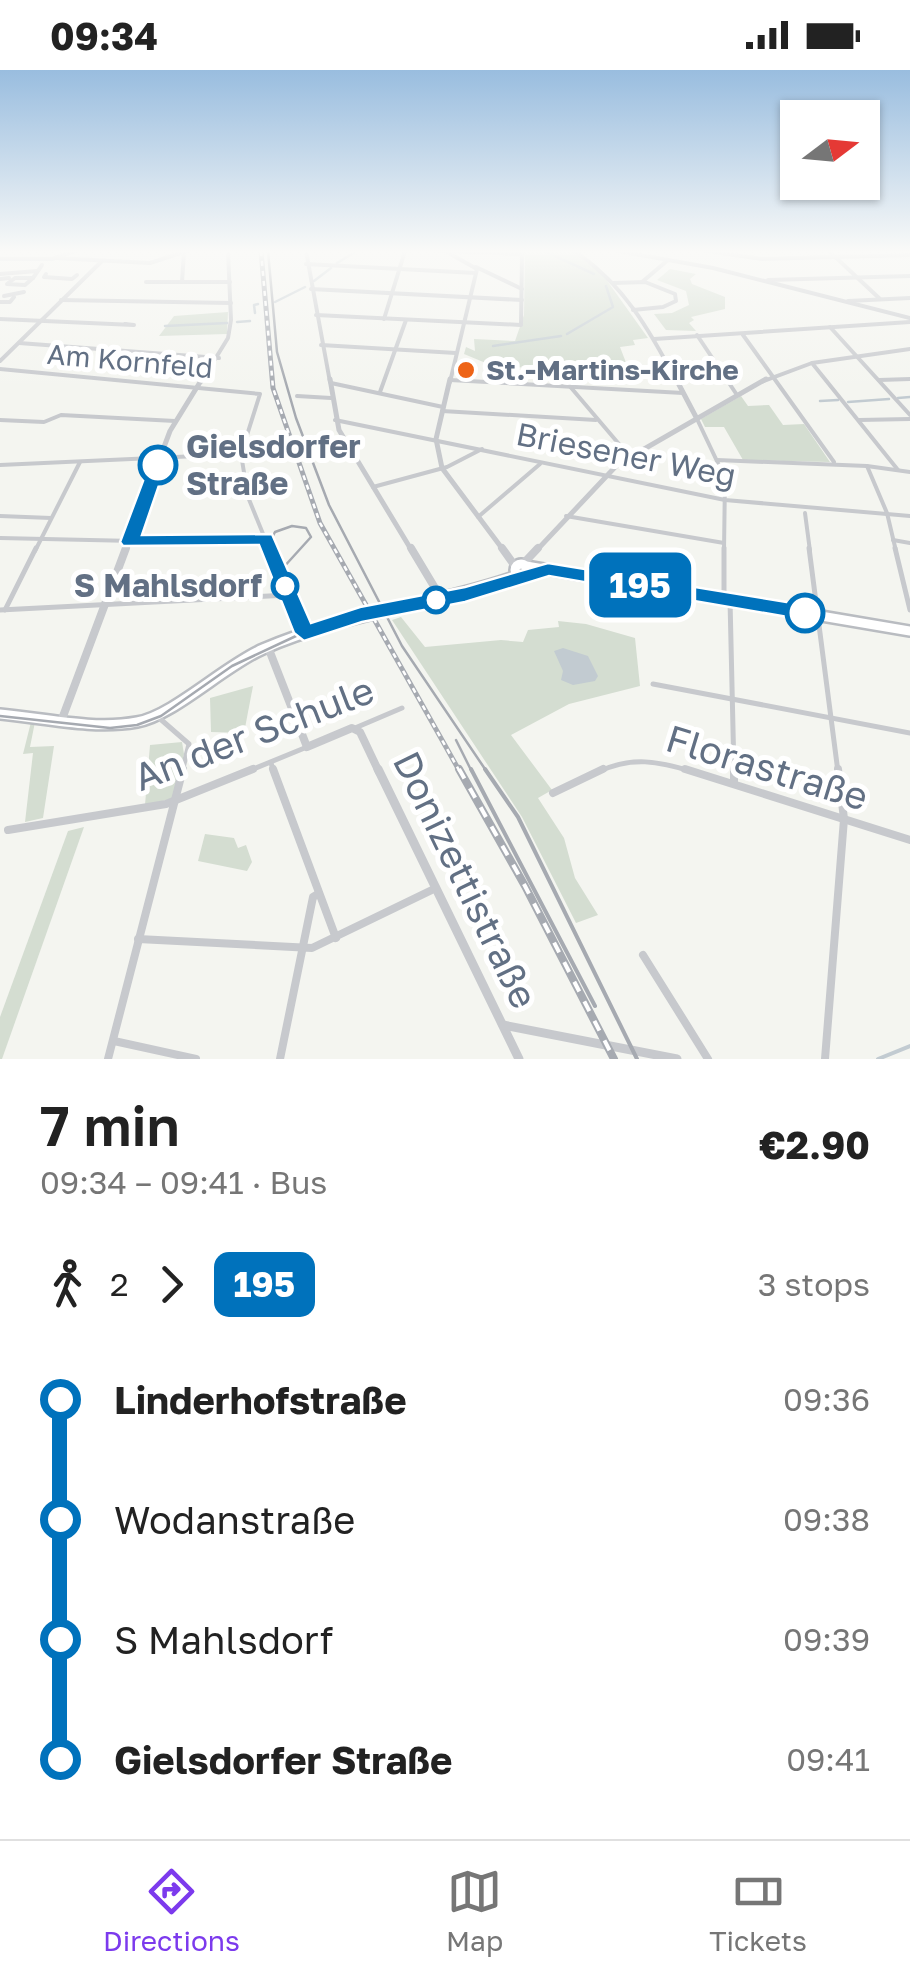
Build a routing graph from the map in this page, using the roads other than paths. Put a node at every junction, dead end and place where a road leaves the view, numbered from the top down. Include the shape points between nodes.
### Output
1 (64, 297) edge
2 (231, 297) edge
3 (313, 297) edge
4 (391, 297) edge
5 (470, 297) edge
6 (473, 297) edge
7 (624, 297) edge
8 (675, 297) edge
9 (827, 297) edge
10 (877, 297) edge
11 (910, 298) edge
12 (61, 300) junction
13 (522, 300) joint
14 (880, 300) junction
15 (846, 302) junction
16 (231, 303) junction
17 (633, 310) junction
18 (316, 315) junction
19 (384, 318) junction
20 (0, 319) edge
21 (406, 320) junction
22 (910, 320) edge
23 (42, 321) junction
24 (464, 323) junction
25 (125, 324) dead end
26 (830, 327) junction
27 (696, 335) junction
28 (743, 335) dead end
29 (654, 339) junction
30 (18, 343) junction
31 (321, 345) junction
32 (396, 349) junction
33 (910, 350) edge
34 (456, 353) junction
35 (857, 357) junction
36 (219, 358) junction
37 (0, 361) edge
38 (812, 363) junction
39 (0, 369) edge
40 (556, 370) dead end
41 (773, 376) junction
42 (910, 379) edge
43 (450, 380) junction
44 (878, 380) junction
45 (328, 382) junction
46 (570, 387) junction
47 (197, 389) junction
48 (380, 394) junction
49 (683, 394) junction
50 (736, 395) junction
51 (297, 396) dead end
52 (332, 398) junction
53 (443, 409) junction
54 (696, 417) junction
55 (910, 417) edge
56 (0, 420) edge
57 (336, 420) junction
58 (596, 420) junction
59 (859, 420) junction
60 (175, 421) junction
61 (436, 439) junction
62 (482, 449) junction
63 (241, 454) junction
64 (630, 458) junction
65 (159, 460) junction
66 (717, 460) junction
67 (80, 462) junction
68 (540, 462) junction
69 (836, 464) junction
70 (0, 465) edge
71 (867, 466) junction
72 (442, 468) junction
73 (898, 470) junction
74 (910, 472) edge
75 (605, 477) junction
76 (373, 487) junction
77 (725, 500) junction
78 (805, 513) dead end
79 (887, 513) junction
80 (0, 516) edge
81 (566, 516) junction
82 (910, 516) edge
83 (478, 517) junction
84 (51, 518) junction
85 (0, 538) edge
86 (266, 538) junction
87 (40, 540) junction
88 (893, 540) junction
89 (130, 542) junction
90 (724, 543) junction
91 (910, 544) edge
92 (521, 569) junction
93 (289, 595) junction
94 (442, 599) junction
95 (727, 600) junction
96 (106, 606) junction
97 (2, 610) edge
98 (910, 610) edge
99 (818, 615) junction
100 (303, 630) junction
101 (910, 630) edge
102 (268, 647) junction
103 (653, 684) dead end
104 (732, 700) junction
105 (402, 708) dead end
106 (0, 714) edge
107 (157, 716) junction
108 (831, 718) junction
109 (62, 719) junction
110 (356, 728) junction
111 (910, 733) edge
112 (307, 747) junction
113 (270, 762) junction
114 (734, 783) junction
115 (553, 793) dead end
116 (176, 801) junction
117 (844, 819) junction
118 (8, 830) dead end
119 (910, 840) edge
120 (436, 888) junction
121 (318, 894) junction
122 (336, 938) junction
123 (137, 939) junction
124 (302, 947) junction
125 (643, 955) dead end
126 (502, 1025) junction
127 (114, 1041) junction
128 (108, 1059) edge
129 (196, 1059) edge
130 (280, 1059) edge
131 (518, 1059) edge
132 (678, 1059) edge
133 (708, 1059) edge
134 (825, 1059) edge

1 - 12 street
2 - 16 street
3 - 18 street
4 - 19 street
5 - 24 street
6 - 13 street
7 - 17 street
8 - 17 street via 663,307
9 - 15 street
10 - 14 street
11 - 14 street
12 - 16 street
12 - 23 street
13 - 24 street via 521,325
14 - 15 street
15 - 22 street
16 - 36 street via 231,329
17 - 29 street
18 - 19 street
18 - 31 street
19 - 21 street
20 - 23 street
21 - 24 street
21 - 32 street
22 - 26 street
23 - 25 street
23 - 30 street
24 - 34 street
26 - 27 street
26 - 35 street
27 - 29 street
27 - 50 street
28 - 41 street
29 - 49 street
30 - 36 street
30 - 37 street
31 - 32 street
31 - 45 street
32 - 34 street
32 - 48 street
33 - 35 street
34 - 43 street
35 - 38 street
35 - 44 street
36 - 47 street
38 - 41 street
38 - 59 street
39 - 47 street, Am Kornfeld
40 - 46 street
41 - 50 street
41 - 69 street
42 - 44 street
43 - 46 street
43 - 53 street
44 - 55 street
45 - 48 street
45 - 52 street
46 - 49 street
46 - 58 street
47 - 60 street
47 - 63 street, Am Kornfeld via 260,396
48 - 53 street
49 - 54 street
50 - 54 street
51 - 52 street
52 - 57 street
53 - 58 street
53 - 61 street
54 - 64 street
54 - 66 street
55 - 59 street
56 - 60 street
57 - 61 street, Briesener Weg
57 - 76 street
58 - 64 street
59 - 73 street
60 - 65 street
61 - 62 street, Briesener Weg
61 - 72 street
62 - 68 street, Briesener Weg
62 - 72 street
63 - 65 street
63 - 86 street via 248,496
64 - 75 street
65 - 67 street
65 - 89 street
66 - 69 street
66 - 77 street
67 - 70 street
67 - 84 street
68 - 75 street, Briesener Weg
68 - 83 street
69 - 71 street
71 - 73 street
71 - 79 street
72 - 76 street
72 - 83 street
73 - 74 street
75 - 77 street, Briesener Weg
75 - 81 street
76 - 94 street
77 - 79 street, Briesener Weg
77 - 90 street
78 - 99 street
79 - 82 street, Briesener Weg
79 - 88 street
80 - 84 street
81 - 90 street
81 - 92 street
83 - 92 street
84 - 87 street
85 - 87 street
86 - 89 street
86 - 93 street
87 - 89 street
87 - 97 street
88 - 91 street
88 - 98 street
89 - 96 street
90 - 95 street
92 - 94 main road via 493,585
92 - 95 main road
93 - 96 street
93 - 100 street
94 - 100 main road
95 - 99 main road
95 - 104 street
96 - 97 street
96 - 109 street
99 - 101 main road
99 - 108 street
100 - 102 main road
102 - 107 main road
102 - 112 street
103 - 104 street
104 - 108 street
104 - 114 street
105 - 110 street, An der Schule
106 - 109 main road
107 - 109 main road via 118,726
107 - 116 street via 188,744
108 - 111 street
108 - 117 street
110 - 112 street, An der Schule
110 - 120 street, Donizettistraße
112 - 113 street, An der Schule
113 - 116 street, An der Schule
113 - 121 street
114 - 115 street, Florastraße via 640,759 616,762
114 - 117 street, Florastraße
116 - 118 street, An der Schule
116 - 123 street
117 - 119 street, Florastraße
117 - 134 street
120 - 122 street
120 - 126 street, Donizettistraße
121 - 122 street
121 - 124 street
122 - 124 street
123 - 124 street
123 - 127 street
124 - 130 street
125 - 133 street
126 - 131 street, Donizettistraße
126 - 132 street
127 - 128 street
127 - 129 street

